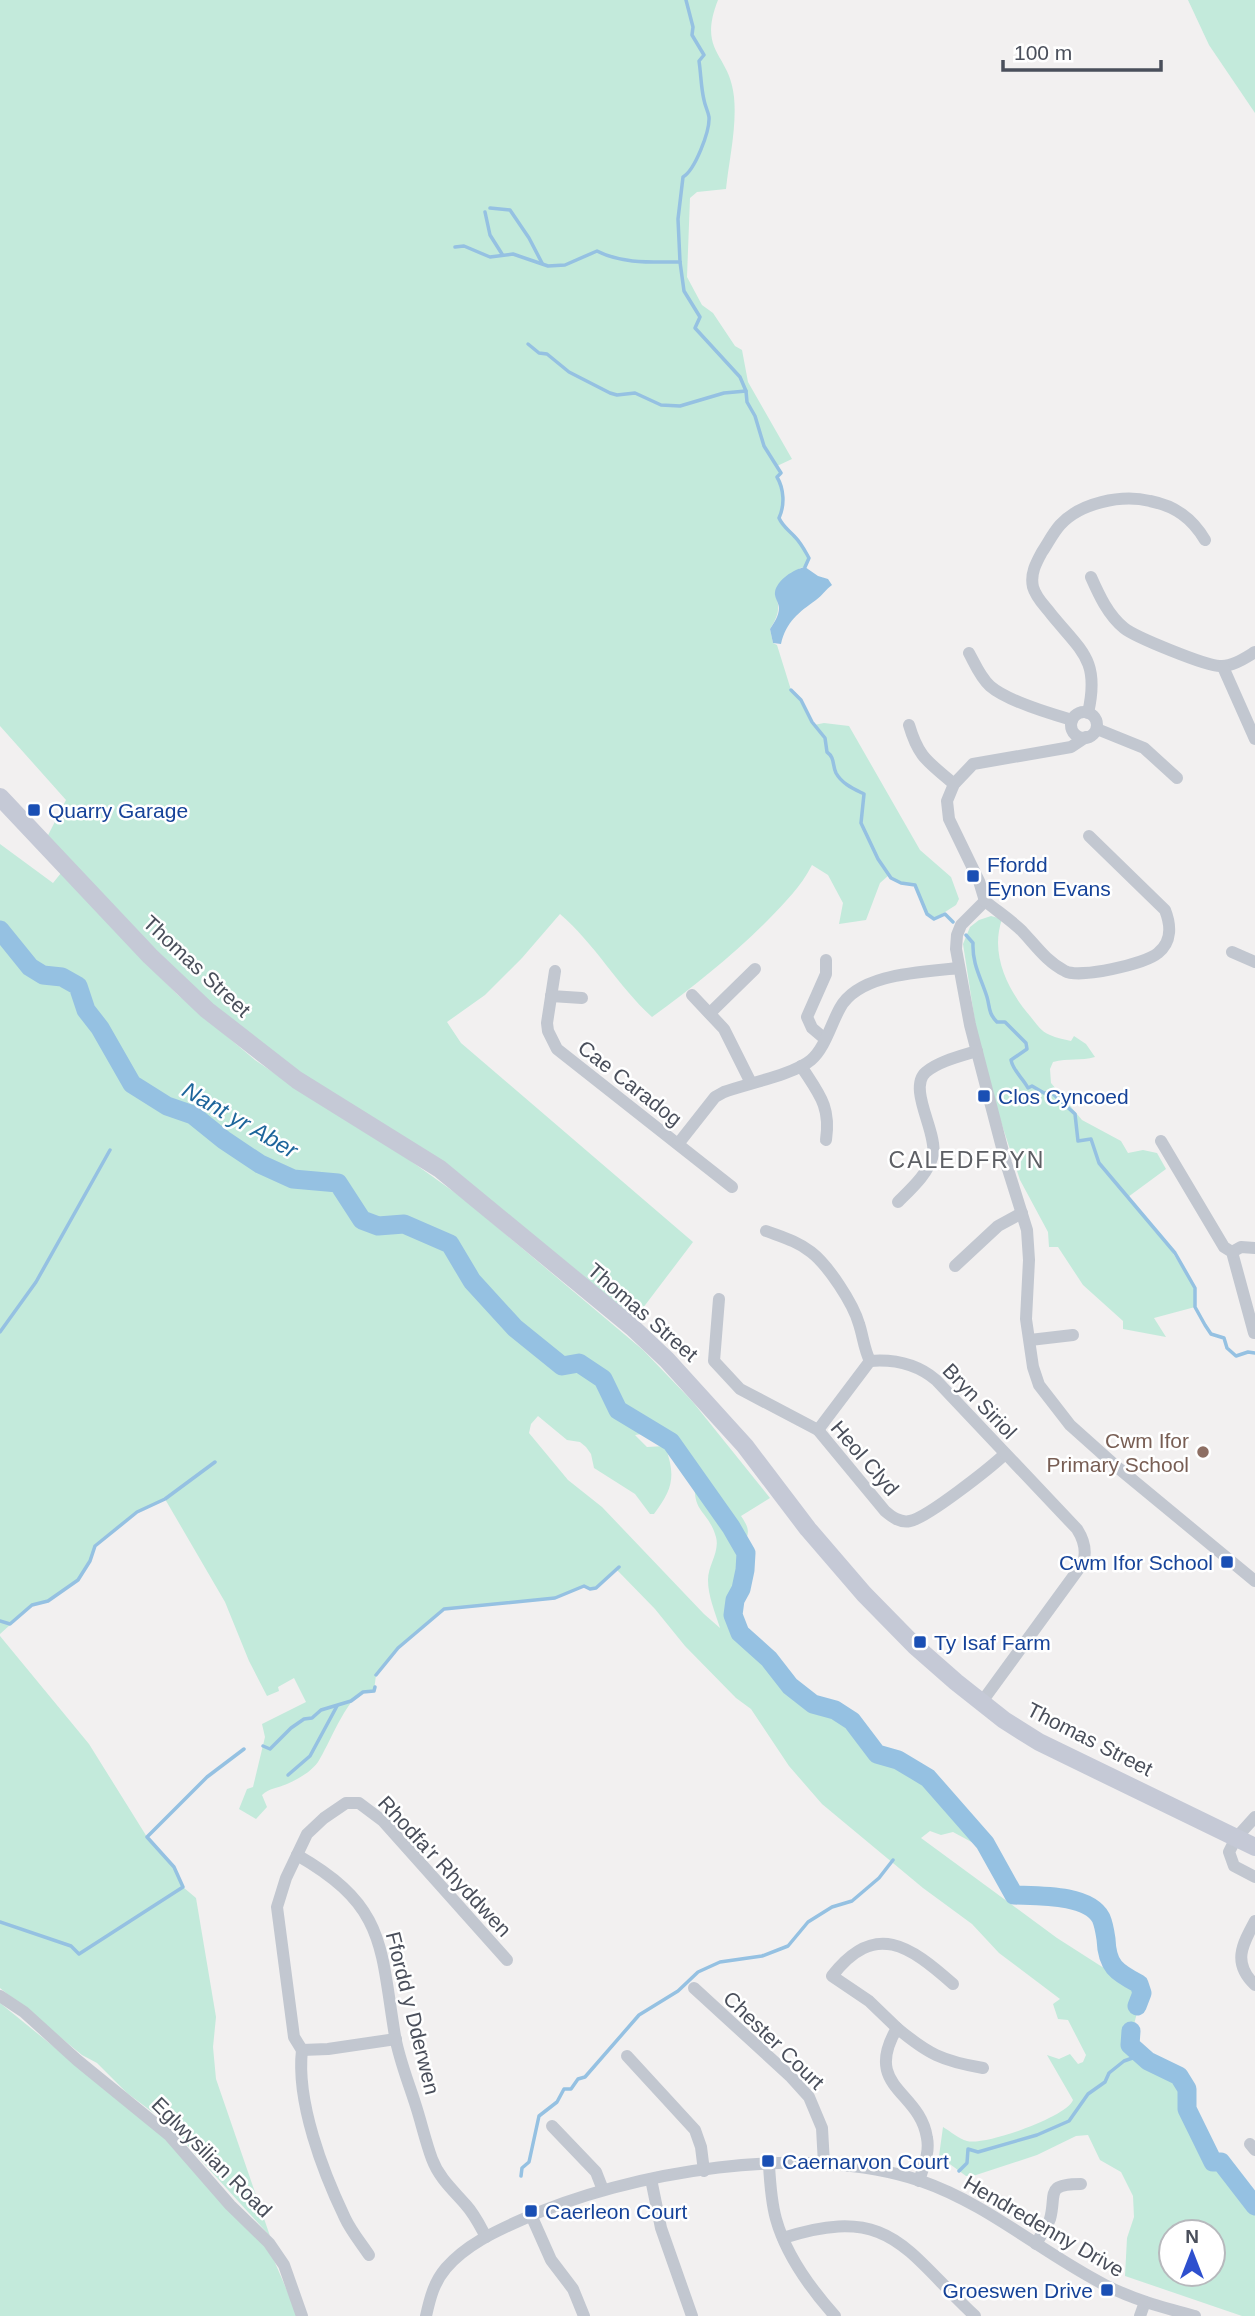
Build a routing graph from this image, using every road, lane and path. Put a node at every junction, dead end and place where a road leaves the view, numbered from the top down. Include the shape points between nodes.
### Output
1 (1205, 540) dead end
2 (1091, 577) dead end
3 (1255, 652) edge
4 (969, 653) dead end
5 (1223, 667) junction
6 (1088, 713) junction
7 (909, 725) dead end
8 (1073, 726) junction
9 (1091, 733) junction
10 (1255, 739) edge
11 (1060, 748) junction
12 (1177, 778) dead end
13 (954, 784) junction
14 (0, 797) edge
15 (1089, 836) dead end
16 (985, 901) junction
17 (1232, 952) dead end
18 (826, 960) dead end
19 (1255, 962) edge
20 (959, 968) junction
21 (755, 969) dead end
22 (555, 971) dead end
23 (692, 995) dead end
24 (551, 996) junction
25 (582, 998) dead end
26 (710, 1013) junction
27 (825, 1039) junction
28 (977, 1051) junction
29 (802, 1066) junction
30 (751, 1083) junction
31 (826, 1140) dead end
32 (1161, 1141) dead end
33 (678, 1144) junction
34 (732, 1187) dead end
35 (904, 1201) dead end
36 (1022, 1213) junction
37 (766, 1231) dead end
38 (1255, 1248) edge
39 (1232, 1252) junction
40 (955, 1266) dead end
41 (719, 1299) dead end
42 (1254, 1333) edge
43 (1073, 1335) dead end
44 (1030, 1340) junction
45 (870, 1361) junction
46 (818, 1430) junction
47 (1005, 1454) junction
48 (1255, 1581) edge
49 (981, 1703) junction
50 (1255, 1817) edge
51 (1236, 1838) junction
52 (1255, 1847) edge
53 (297, 1855) junction
54 (1255, 1877) edge
55 (1255, 1921) edge
56 (507, 1960) dead end
57 (953, 1984) dead end
58 (1255, 1985) edge
59 (694, 1988) dead end
60 (0, 1996) edge
61 (897, 2028) junction
62 (396, 2039) junction
63 (302, 2050) junction
64 (626, 2056) dead end
65 (983, 2068) dead end
66 (552, 2126) dead end
67 (824, 2164) junction
68 (769, 2165) junction
69 (704, 2171) junction
70 (651, 2179) junction
71 (919, 2180) junction
72 (1081, 2184) dead end
73 (603, 2190) junction
74 (531, 2215) junction
75 (486, 2237) junction
76 (783, 2238) junction
77 (1035, 2244) junction
78 (369, 2255) dead end
79 (1145, 2302) junction
80 (302, 2316) edge
81 (426, 2316) edge
82 (584, 2316) edge
83 (692, 2316) edge
84 (835, 2316) edge
85 (975, 2316) edge
86 (1140, 2316) edge
87 (1195, 2316) edge

1 - 6 street via 1183,514 1137,498 1077,511 1058,526 1037,560 1032,582 1039,598 1090,663 1093,690
2 - 5 street via 1107,609 1125,629
3 - 5 street
4 - 8 street via 994,689
5 - 10 street
6 - 8 street via 1079,713
6 - 9 street via 1097,720
7 - 13 street via 921,756
8 - 9 street via 1079,736
8 - 11 street
9 - 11 street via 1071,747
9 - 12 street via 1144,748
11 - 13 street via 973,764
13 - 16 street via 947,801 949,820
14 - 49 main road, Thomas Street via 207,1010 297,1080 440,1169 649,1343 745,1446 864,1594
15 - 16 street via 1165,909 1171,925 1160,952 1093,973 1068,973
16 - 20 street via 958,930
17 - 19 street
18 - 27 street via 826,974 807,1017
20 - 27 street via 860,986 842,1005
20 - 28 street
21 - 26 street
22 - 24 street, Cae Caradog
23 - 26 street
24 - 25 street
24 - 33 street, Cae Caradog via 547,1023 557,1049
26 - 30 street via 729,1038
27 - 29 street
28 - 35 street via 926,1072 920,1081 934,1152 928,1169
28 - 36 street
29 - 30 street, Cae Caradog
29 - 31 street via 825,1106
30 - 33 street, Cae Caradog via 715,1097
32 - 39 street via 1224,1247
33 - 34 street, Cae Caradog
36 - 40 street via 999,1226
36 - 44 street via 1029,1245 1026,1309
37 - 45 street via 812,1253 837,1283 859,1321
38 - 39 street
39 - 42 street
41 - 46 street, Heol Clyd via 715,1361 740,1389
43 - 44 street
44 - 48 street via 1039,1385 1070,1425
45 - 46 street
45 - 47 street, Bryn Siriol via 924,1370
46 - 47 street, Heol Clyd via 885,1511 905,1522 915,1520
47 - 49 street, Bryn Siriol via 1077,1529 1085,1552 1083,1563
49 - 51 main road, Thomas Street via 1039,1742
50 - 51 street
51 - 52 main road, Thomas Street
51 - 54 street via 1230,1852 1234,1866
53 - 56 street, Rhodfa'r Rhyddwen via 307,1833 324,1818 346,1803 359,1803 383,1821
53 - 62 street, Ffordd y Dderwen via 343,1887 366,1914 387,1973
53 - 63 street, Rhodfa'r Rhyddwen via 277,1907 294,2037
55 - 58 street via 1241,1953 1246,1976
57 - 61 street via 926,1960 903,1948 879,1944 852,1953 832,1976 869,2001
59 - 67 street, Chester Court via 809,2097 822,2128
60 - 80 street, Eglwysilian Road via 176,2142 284,2265
61 - 65 street via 935,2056
61 - 71 street via 886,2049 886,2065 926,2133 928,2150
62 - 63 street
62 - 75 street, Ffordd y Dderwen via 436,2167
63 - 78 street via 302,2094 318,2149 346,2220
64 - 69 street via 695,2130
66 - 73 street via 596,2172
67 - 68 street, Hendredenny Drive
67 - 71 street, Hendredenny Drive
68 - 69 street, Hendredenny Drive
68 - 76 street via 773,2206
69 - 70 street, Hendredenny Drive
70 - 73 street, Hendredenny Drive
70 - 83 street via 661,2228
71 - 77 street, Hendredenny Drive via 967,2201
72 - 77 street via 1055,2191 1049,2221
73 - 74 street, Hendredenny Drive
74 - 75 street, Hendredenny Drive
74 - 82 street
75 - 81 street, Hendredenny Drive via 444,2270 433,2287
76 - 84 street via 811,2289
76 - 85 street via 837,2225 879,2231 915,2255
77 - 79 street, Hendredenny Drive via 1106,2286
79 - 86 street
79 - 87 street, Hendredenny Drive

